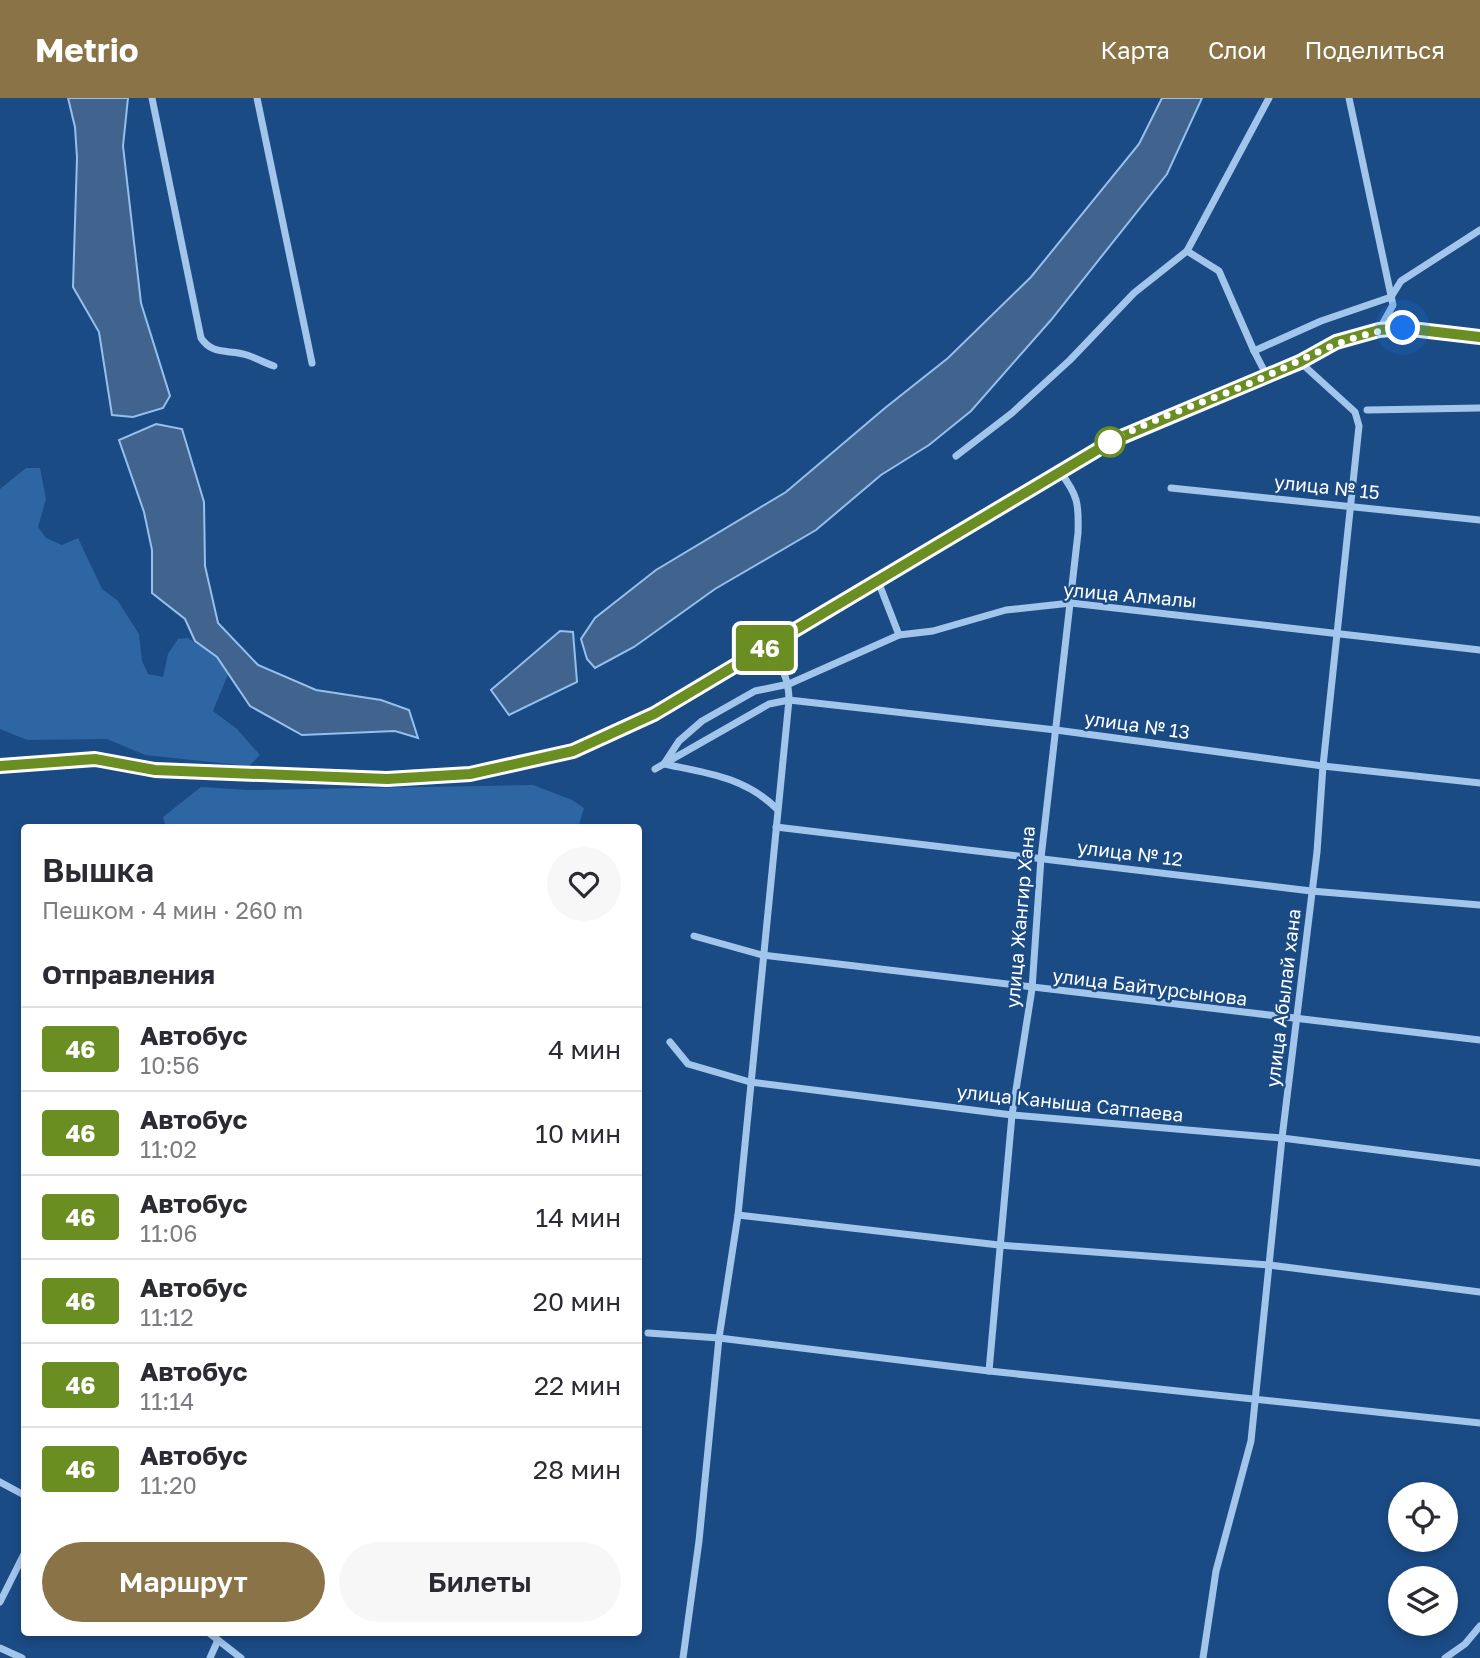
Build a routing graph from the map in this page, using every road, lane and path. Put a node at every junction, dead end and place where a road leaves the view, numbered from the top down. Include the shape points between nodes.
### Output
1 (152, 98) edge
2 (257, 98) edge
3 (1269, 98) edge
4 (1349, 98) edge
5 (1480, 230) edge
6 (1187, 251) junction
7 (1391, 297) junction
8 (1379, 330) junction
9 (1480, 337) edge
10 (1254, 351) junction
11 (1300, 362) junction
12 (313, 363) dead end
13 (274, 366) dead end
14 (1267, 376) junction
15 (1480, 408) edge
16 (1367, 411) dead end
17 (956, 456) dead end
18 (1060, 472) junction
19 (1171, 488) dead end
20 (1352, 505) junction
21 (1480, 520) edge
22 (878, 581) junction
23 (1071, 603) junction
24 (1339, 632) junction
25 (899, 635) junction
26 (768, 647) junction
27 (1480, 650) edge
28 (789, 684) junction
29 (789, 701) junction
30 (1056, 730) junction
31 (664, 764) junction
32 (0, 766) edge
33 (1323, 766) junction
34 (655, 769) dead end
35 (1480, 783) edge
36 (777, 809) junction
37 (776, 827) junction
38 (1041, 858) junction
39 (1311, 891) junction
40 (1480, 905) edge
41 (694, 936) dead end
42 (762, 955) junction
43 (1032, 989) junction
44 (1297, 1019) junction
45 (1480, 1040) edge
46 (670, 1042) dead end
47 (750, 1082) junction
48 (1012, 1115) junction
49 (1282, 1138) junction
50 (1480, 1163) edge
51 (738, 1215) junction
52 (999, 1245) junction
53 (1269, 1265) junction
54 (1480, 1293) edge
55 (648, 1334) dead end
56 (719, 1338) junction
57 (989, 1371) junction
58 (1256, 1398) junction
59 (1480, 1423) edge
60 (0, 1482) edge
61 (21, 1493) edge
62 (21, 1560) edge
63 (0, 1602) edge
64 (1480, 1626) edge
65 (213, 1636) edge
66 (218, 1640) junction
67 (0, 1648) edge
68 (22, 1658) edge
69 (210, 1658) edge
70 (241, 1658) edge
71 (683, 1658) edge
72 (1203, 1658) edge
73 (1445, 1658) edge

1 - 13 street via 201,338 215,351 245,354
2 - 12 street
3 - 6 street
4 - 7 street
5 - 7 street via 1401,281
6 - 10 street via 1219,271
6 - 17 street via 1134,293 1012,414
7 - 8 street via 1393,305
7 - 10 street
8 - 9 street via 1403,328
8 - 11 street via 1336,342
10 - 14 street
11 - 14 street
11 - 20 street, улица Абылай хана via 1355,412 1359,426
14 - 18 street via 1112,441
15 - 16 street
18 - 22 street
18 - 23 street, улица Жангир Хана via 1079,505
19 - 20 street, улица № 15
20 - 21 street, улица № 15
20 - 24 street, улица Абылай хана
22 - 25 street
22 - 26 street
23 - 24 street, улица Алмалы
23 - 25 street, улица Алмалы via 1006,611 933,631
23 - 30 street, улица Жангир Хана
24 - 27 street, улица Алмалы
24 - 33 street, улица Абылай хана
25 - 28 street, улица Алмалы
26 - 28 street
26 - 32 street via 654,714 573,751 470,774 387,779 269,776 155,770 95,759
28 - 29 street
28 - 31 street, улица Алмалы via 755,691 702,721 679,741
29 - 30 street, улица № 13
29 - 31 street via 769,704
29 - 36 street
30 - 33 street, улица № 13
30 - 38 street, улица Жангир Хана
31 - 34 street
31 - 36 street via 740,783 762,794
33 - 35 street, улица № 13
33 - 39 street, улица Абылай хана
36 - 37 street
37 - 38 street, улица № 12
37 - 42 street
38 - 39 street, улица № 12
38 - 43 street, улица Жангир Хана
39 - 40 street, улица № 12
39 - 44 street, улица Абылай хана
41 - 42 street, улица Байтурсынова
42 - 43 street, улица Байтурсынова
42 - 47 street
43 - 44 street, улица Байтурсынова
43 - 48 street, улица Жангир Хана
44 - 45 street, улица Байтурсынова
44 - 49 street, улица Абылай хана
46 - 47 street, улица Каныша Сатпаева via 688,1064
47 - 48 street, улица Каныша Сатпаева
47 - 51 street
48 - 49 street, улица Каныша Сатпаева
48 - 52 street, улица Жангир Хана
49 - 50 street, улица Каныша Сатпаева
49 - 53 street, улица Абылай хана
51 - 52 street
51 - 56 street
52 - 53 street
52 - 57 street, улица Жангир Хана
53 - 54 street
53 - 58 street, улица Абылай хана
55 - 56 street
56 - 57 street
56 - 71 street
57 - 58 street
58 - 59 street
58 - 72 street, улица Абылай хана via 1251,1441 1216,1571
60 - 61 street
62 - 63 street
64 - 73 street
65 - 66 street
66 - 69 street
66 - 70 street
67 - 68 street

